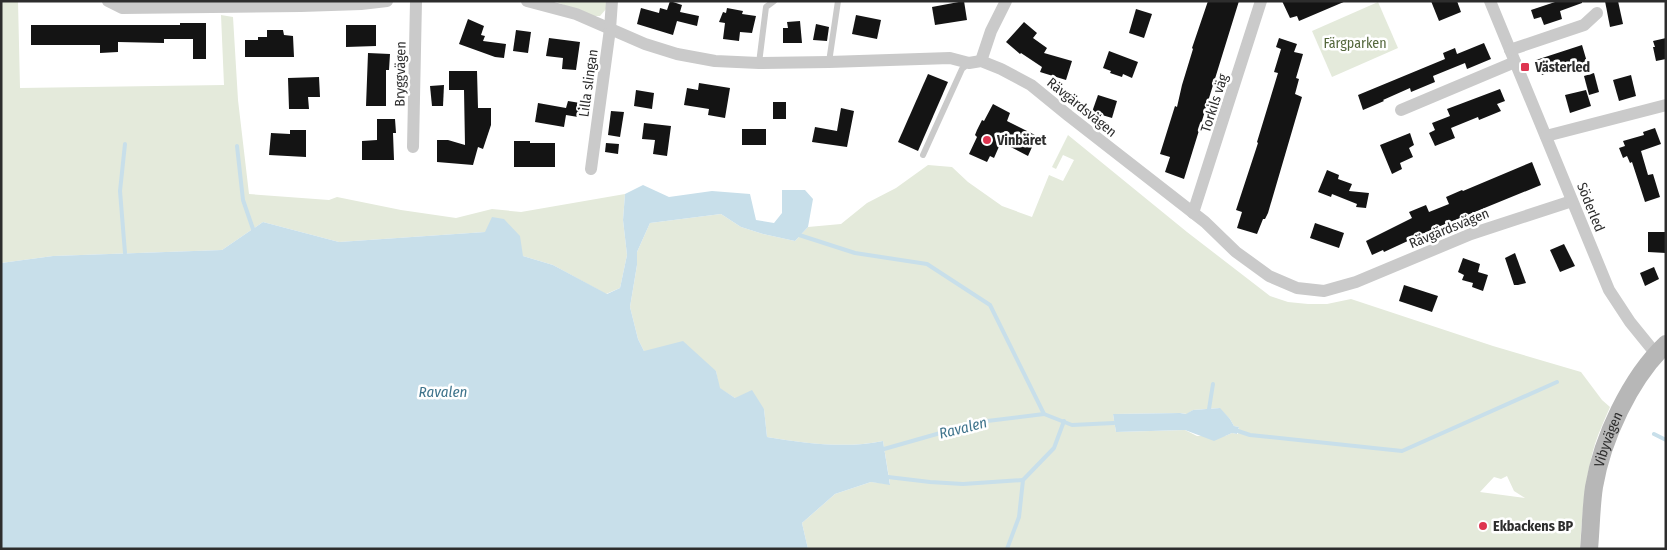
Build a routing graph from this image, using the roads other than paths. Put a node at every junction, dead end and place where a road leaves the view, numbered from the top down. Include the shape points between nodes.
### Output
1 (108, 1) edge
2 (387, 1) edge
3 (416, 1) edge
4 (527, 1) edge
5 (612, 1) edge
6 (774, 1) edge
7 (838, 1) edge
8 (1006, 1) edge
9 (1261, 1) edge
10 (1490, 1) edge
11 (229, 3) edge
12 (361, 3) edge
13 (1597, 13) dead end
14 (610, 29) junction
15 (1510, 50) junction
16 (829, 62) junction
17 (975, 62) junction
18 (1515, 62) junction
19 (759, 63) junction
20 (1666, 105) edge
21 (1401, 110) dead end
22 (1546, 136) junction
23 (413, 147) dead end
24 (923, 155) dead end
25 (591, 169) dead end
26 (1572, 201) junction
27 (1193, 213) junction
28 (1661, 349) edge
29 (1589, 549) edge

1 - 11 street via 122,8
2 - 12 street
3 - 23 street, Bryggvägen
4 - 14 street, Rävgärdsvägen via 576,14
5 - 14 street, Lilla slingan
6 - 19 lane via 766,7
7 - 16 lane
8 - 17 street
9 - 27 street, Torkils väg
10 - 15 street, Söderled
11 - 12 street
13 - 15 street via 1584,25
14 - 19 street, Rävgärdsvägen via 677,54 715,62
14 - 25 street, Lilla slingan
15 - 18 street, Söderled
16 - 17 street, Rävgärdsvägen via 950,58
16 - 19 street, Rävgärdsvägen
17 - 24 lane via 962,70
17 - 27 street, Rävgärdsvägen via 1001,69 1031,85
18 - 21 street
18 - 22 street, Söderled
20 - 22 street
22 - 26 street, Söderled
26 - 27 street, Rävgärdsvägen via 1471,234 1356,282 1324,291 1297,288 1269,276 1236,252
26 - 28 street, Söderled via 1609,290 1630,322
28 - 29 street, Vibyvägen via 1628,394 1604,446 1594,488

